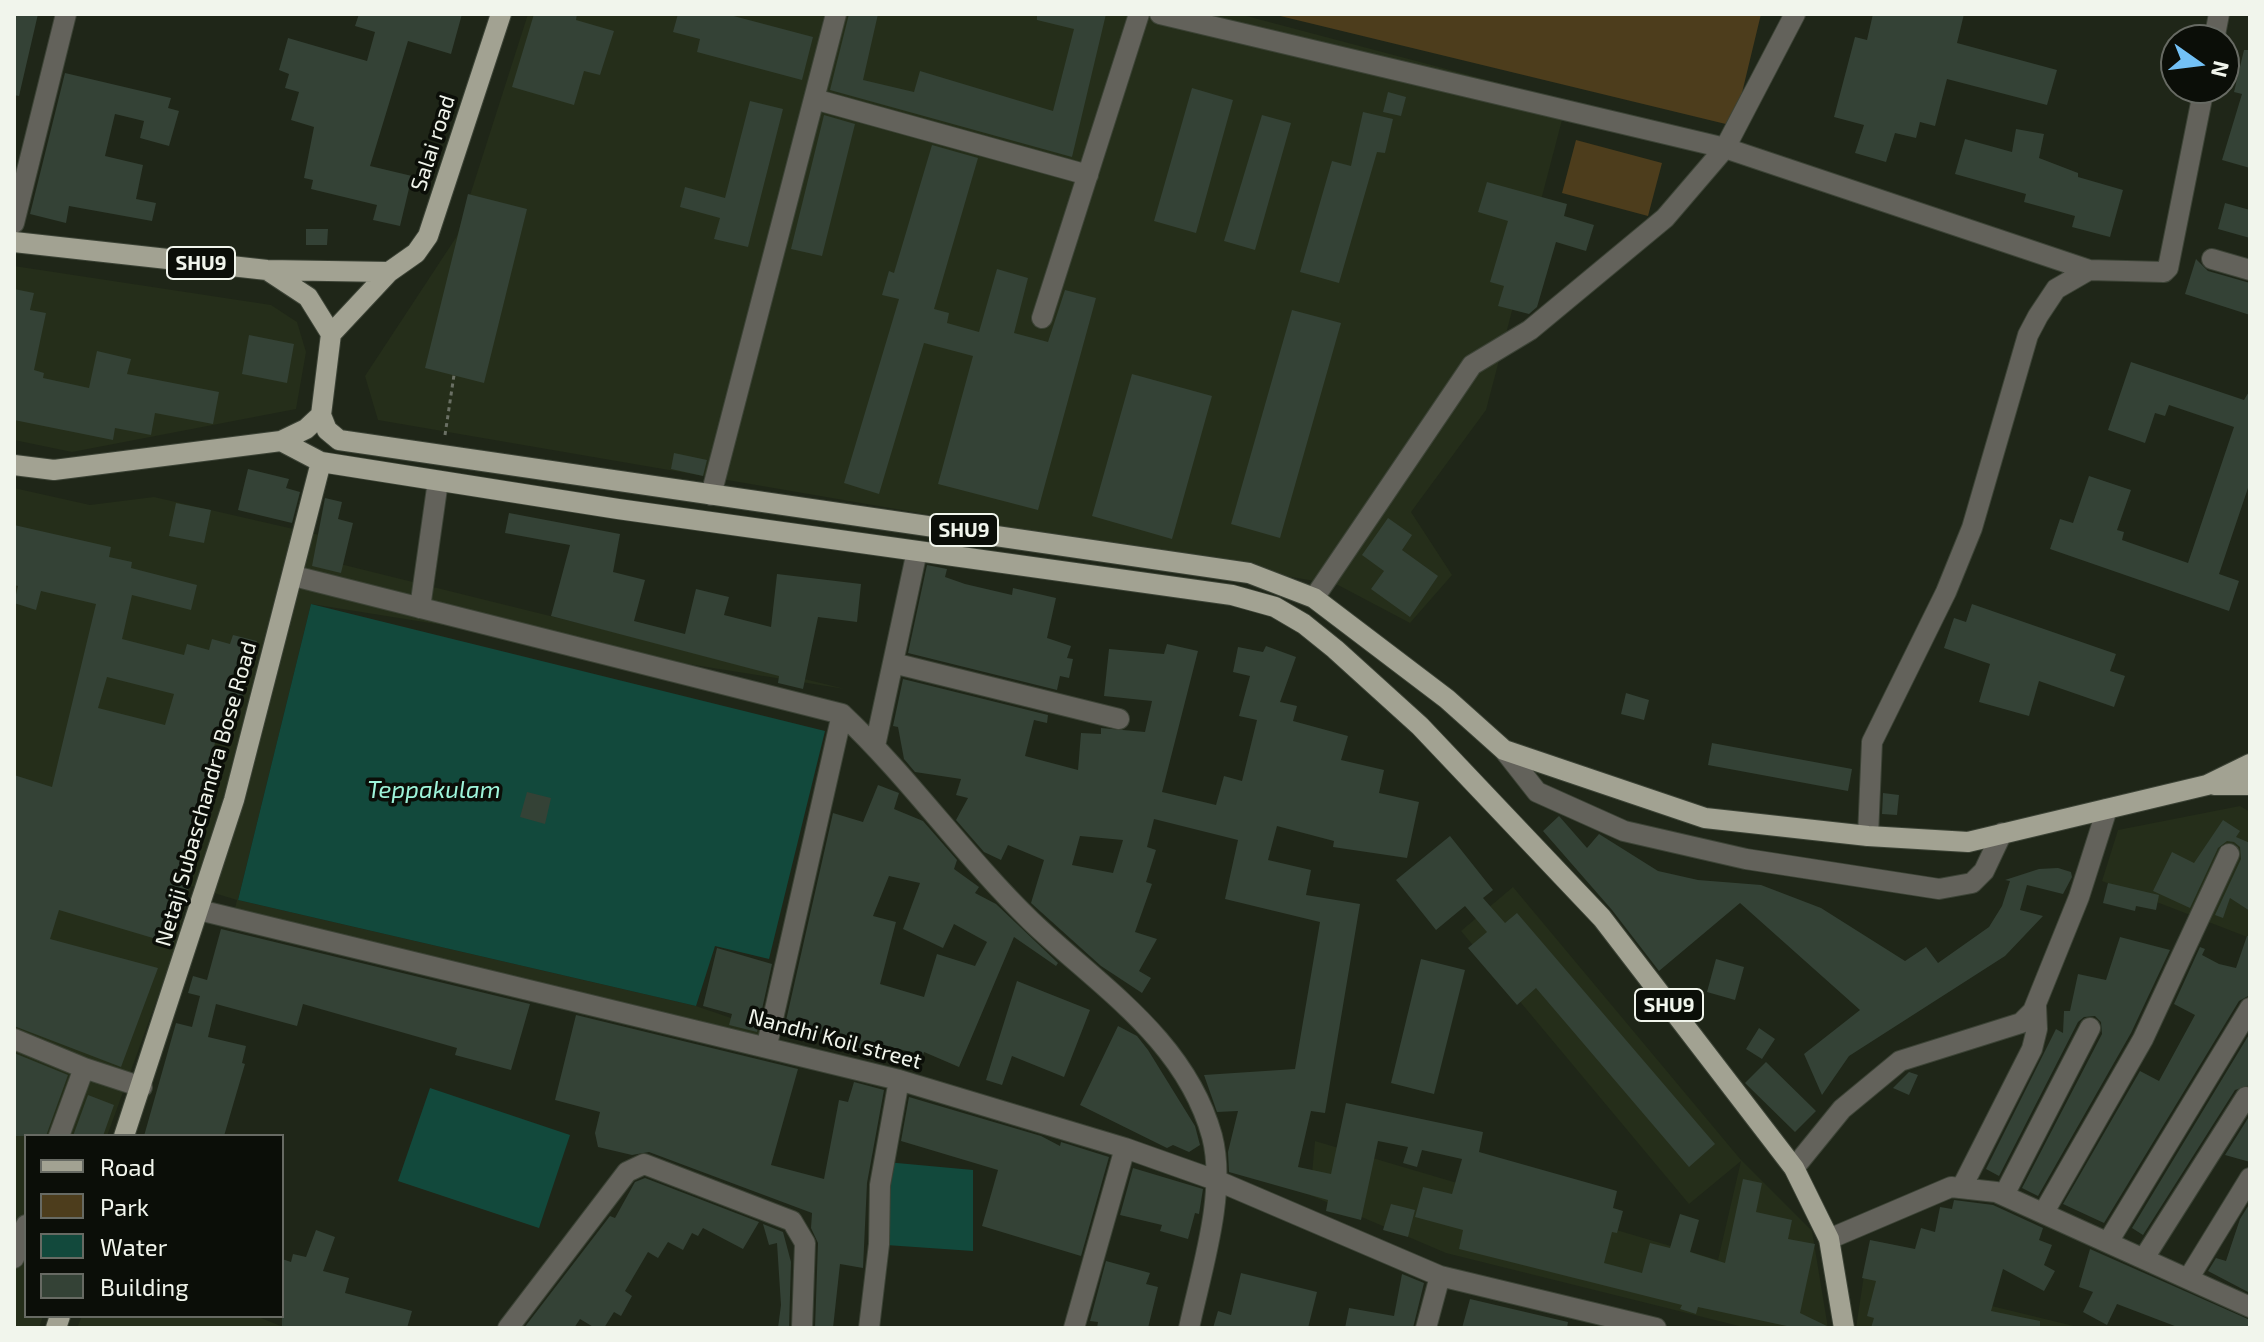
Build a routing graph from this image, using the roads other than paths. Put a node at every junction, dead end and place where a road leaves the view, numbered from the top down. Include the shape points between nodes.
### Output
1 (66, 14) edge
2 (501, 14) edge
3 (836, 14) edge
4 (1139, 14) edge
5 (1160, 14) edge
6 (1795, 14) edge
7 (814, 99) junction
8 (2201, 104) edge
9 (1725, 148) junction
10 (1088, 175) junction
11 (14, 223) edge
12 (14, 242) edge
13 (2212, 259) dead end
14 (267, 270) junction
15 (2089, 270) junction
16 (2250, 270) edge
17 (389, 272) junction
18 (1042, 318) dead end
19 (331, 334) junction
20 (321, 415) junction
21 (281, 441) junction
22 (321, 462) junction
23 (14, 465) edge
24 (438, 481) junction
25 (711, 495) junction
26 (917, 551) junction
27 (294, 576) junction
28 (1314, 598) junction
29 (420, 608) junction
30 (893, 663) junction
31 (1447, 699) junction
32 (842, 714) junction
33 (1119, 719) dead end
34 (1420, 726) junction
35 (875, 746) junction
36 (1504, 750) junction
37 (2250, 764) edge
38 (2207, 785) junction
39 (2250, 785) edge
40 (2107, 809) junction
41 (2002, 833) junction
42 (1868, 836) junction
43 (2229, 854) dead end
44 (199, 910) junction
45 (2036, 1006) junction
46 (2250, 1008) edge
47 (2090, 1028) dead end
48 (14, 1039) edge
49 (767, 1045) junction
50 (84, 1068) junction
51 (899, 1080) junction
52 (142, 1087) junction
53 (2246, 1097) dead end
54 (60, 1134) edge
55 (125, 1134) edge
56 (1125, 1148) junction
57 (1794, 1168) junction
58 (2250, 1178) edge
59 (1218, 1181) junction
60 (1963, 1185) junction
61 (2004, 1195) junction
62 (2044, 1212) junction
63 (24, 1230) edge
64 (1829, 1239) junction
65 (2108, 1242) junction
66 (14, 1258) edge
67 (2144, 1258) junction
68 (1440, 1276) junction
69 (2188, 1279) junction
70 (2250, 1307) edge
71 (508, 1328) edge
72 (802, 1328) edge
73 (869, 1328) edge
74 (1074, 1328) edge
75 (1189, 1328) edge
76 (1426, 1328) edge
77 (1656, 1328) edge
78 (1844, 1328) edge

1 - 11 street
2 - 17 main road, Salai road via 428,236 416,253
3 - 7 street
4 - 10 street
5 - 9 street
6 - 9 street
7 - 10 street
7 - 25 street
8 - 15 street via 2168,268
9 - 15 street
9 - 28 street via 1665,218 1530,330 1472,365
10 - 18 street
12 - 14 main road, SHU9
13 - 16 street
14 - 17 main road, SHU9
14 - 19 main road, SHU9 via 308,297
15 - 42 street via 2056,289 2028,335 1972,528 1872,742
17 - 19 main road, Salai road
19 - 20 main road
20 - 21 main road
20 - 25 main road, SHU9 via 339,440
21 - 22 main road, SHU9
21 - 23 main road via 54,470
22 - 24 main road, SHU9
22 - 27 main road, Netaji Subaschandra Bose Road
24 - 26 main road, SHU9
24 - 29 street
25 - 28 main road, SHU9 via 1249,573
26 - 30 street
26 - 34 main road, SHU9 via 1232,595 1275,607 1335,649
27 - 29 street
27 - 44 main road, Netaji Subaschandra Bose Road
28 - 31 main road, SHU9
29 - 32 street
30 - 33 street
30 - 35 street
31 - 34 main road
31 - 36 main road
32 - 35 street
32 - 49 street
34 - 57 main road, SHU9 via 1602,918
35 - 59 street via 1031,921 1137,1013 1203,1110
36 - 41 street via 1537,792 1552,799 1624,831 1746,859 1939,889 1972,883 1984,871
36 - 42 main road via 1705,818
37 - 38 main road
38 - 39 main road
38 - 40 main road
40 - 41 main road
40 - 45 street
41 - 42 main road via 1968,842
43 - 62 street via 2143,1039
44 - 49 street, Nandhi Koil street
44 - 52 main road, Netaji Subaschandra Bose Road
45 - 57 street via 2021,1023 1900,1061 1842,1109
45 - 60 street via 2032,1049
46 - 65 street
47 - 61 street
48 - 50 street
49 - 51 street, Nandhi Koil street
50 - 52 street
50 - 54 street
51 - 56 street, Nandhi Koil street
51 - 73 street via 880,1185
52 - 55 main road, Netaji Subaschandra Bose Road
53 - 67 street
56 - 59 street, Nandhi Koil street
56 - 74 street
57 - 64 main road, SHU9
58 - 69 street
59 - 68 street, Nandhi Koil street
59 - 75 street
60 - 61 street
60 - 64 street
61 - 62 street
62 - 65 street
63 - 66 street
64 - 78 main road, SHU9
65 - 67 street
67 - 69 street
68 - 76 street
68 - 77 street, Nandhi Koil street
69 - 70 street
71 - 72 street via 627,1172 644,1164 792,1221 805,1243

